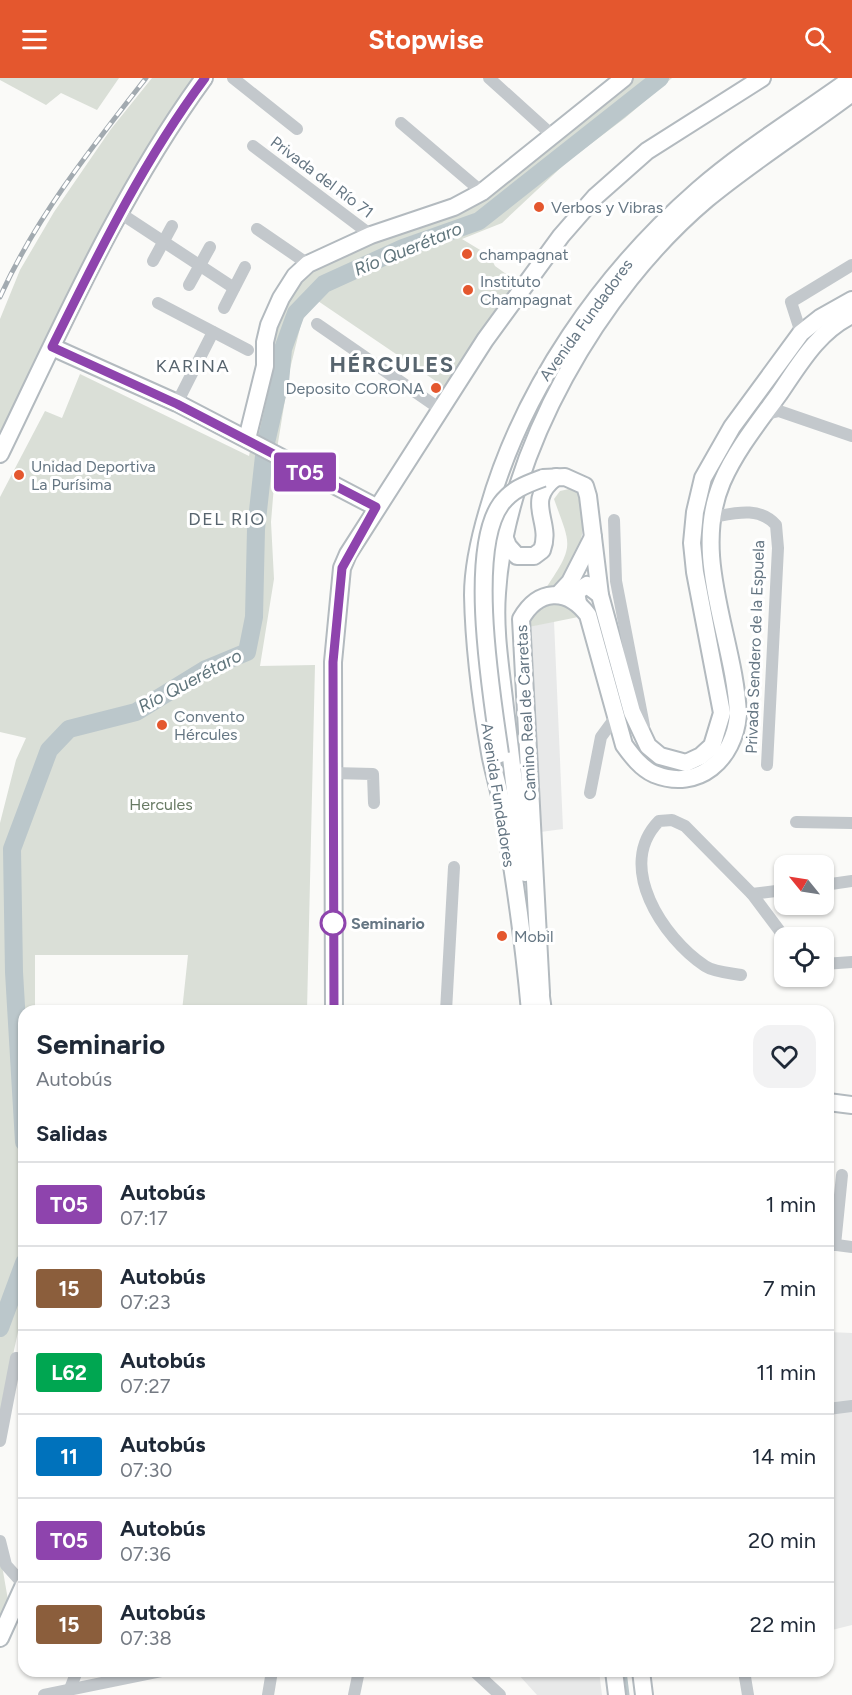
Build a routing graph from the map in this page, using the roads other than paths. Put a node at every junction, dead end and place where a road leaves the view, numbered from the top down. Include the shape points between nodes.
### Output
1 (204, 78) edge
2 (233, 78) edge
3 (489, 78) edge
4 (624, 78) edge
5 (762, 78) edge
6 (852, 78) edge
7 (852, 93) edge
8 (401, 123) dead end
9 (297, 129) dead end
10 (552, 135) junction
11 (253, 146) dead end
12 (482, 192) junction
13 (120, 213) junction
14 (172, 226) dead end
15 (257, 229) dead end
16 (371, 235) junction
17 (163, 242) junction
18 (210, 247) dead end
19 (153, 261) dead end
20 (308, 264) junction
21 (852, 265) edge
22 (200, 266) junction
23 (245, 267) dead end
24 (189, 285) dead end
25 (234, 288) junction
26 (852, 300) edge
27 (158, 303) dead end
28 (224, 308) dead end
29 (852, 315) edge
30 (317, 324) dead end
31 (213, 332) junction
32 (801, 333) junction
33 (52, 347) junction
34 (248, 350) dead end
35 (756, 395) junction
36 (177, 404) junction
37 (440, 409) junction
38 (768, 409) junction
39 (739, 423) junction
40 (852, 436) edge
41 (747, 438) junction
42 (250, 441) junction
43 (0, 454) edge
44 (550, 477) junction
45 (376, 507) junction
46 (713, 517) junction
47 (614, 520) dead end
48 (504, 536) junction
49 (593, 537) junction
50 (558, 595) junction
51 (600, 595) junction
52 (578, 603) junction
53 (615, 718) junction
54 (648, 746) junction
55 (767, 765) dead end
56 (333, 773) junction
57 (590, 793) dead end
58 (374, 803) dead end
59 (502, 804) junction
60 (796, 822) dead end
61 (852, 823) edge
62 (454, 867) dead end
63 (852, 881) edge
64 (834, 884) edge
65 (774, 891) edge
66 (752, 894) junction
67 (778, 927) edge
68 (852, 962) edge
69 (834, 963) edge
70 (741, 975) dead end
71 (541, 993) junction
72 (332, 1005) edge
73 (446, 1005) edge
74 (529, 1005) edge
75 (542, 1005) edge
76 (834, 1103) edge
77 (852, 1105) edge
78 (842, 1175) dead end
79 (834, 1230) edge
80 (834, 1244) edge
81 (852, 1247) edge
82 (15, 1358) dead end
83 (852, 1406) edge
84 (834, 1408) edge
85 (0, 1442) edge
86 (0, 1541) edge
87 (18, 1578) edge
88 (18, 1598) edge
89 (0, 1638) edge
90 (75, 1677) edge
91 (131, 1677) edge
92 (271, 1677) edge
93 (357, 1677) edge
94 (480, 1677) edge
95 (615, 1677) edge
96 (642, 1677) edge
97 (745, 1677) edge
98 (70, 1689) junction
99 (44, 1695) edge
100 (268, 1695) edge
101 (354, 1695) edge
102 (500, 1695) edge
103 (617, 1695) edge
104 (644, 1695) edge
105 (748, 1695) edge

1 - 13 street via 170,125
2 - 9 street
3 - 10 street
4 - 10 street
5 - 37 street via 647,151 595,197 530,276
6 - 59 street, Avenida Fundadores via 700,188 652,233 575,330 544,375 522,418 483,528 473,592 474,637
7 - 48 street, Avenida Fundadores via 707,200 680,223 633,277 571,366 550,404
8 - 12 street
10 - 12 street
11 - 16 street, Privada del Río 71
12 - 16 street via 454,207
13 - 17 street
13 - 33 street
14 - 17 street
15 - 20 street
16 - 20 street
17 - 19 street
17 - 22 street
18 - 22 street
20 - 42 street via 295,276 269,325
21 - 32 street via 791,302
22 - 24 street
22 - 25 street
23 - 25 street
25 - 28 street
26 - 32 street
27 - 31 street
29 - 38 street via 838,322 813,346
30 - 37 street
31 - 34 street
31 - 36 street
32 - 35 street
33 - 36 street
33 - 43 street
35 - 38 street via 755,403
35 - 39 street
36 - 42 street
37 - 45 street
38 - 39 street
38 - 40 street
38 - 41 street
39 - 41 street via 750,424
39 - 54 street via 703,478 692,543 694,572 721,703 717,730 711,746 686,763 673,762
41 - 46 street via 721,484
42 - 45 street
44 - 48 street via 539,497 545,535 542,550 534,556 518,556
44 - 49 street via 572,478 585,486
44 - 59 street, Camino Real de Carretas, bridge via 513,491 501,505 489,540 483,615 500,754
45 - 56 street via 342,568 333,662
46 - 53 street via 712,569 737,702 736,736 712,768 693,777 672,778 653,773 637,762 624,745
46 - 55 street, Privada Sendero de la Espuela via 752,512 765,515 776,525
47 - 54 street via 615,581
48 - 71 street, Avenida Fundadores via 497,594 497,638
49 - 50 street via 570,582
49 - 51 street
50 - 52 street
50 - 71 street, Camino Real de Carretas via 542,596 526,610 519,628
51 - 52 street via 587,585 576,592
51 - 54 street via 632,712
52 - 53 street via 588,615
53 - 57 street via 601,737
56 - 58 street via 373,774
56 - 72 street
59 - 74 street, Avenida Fundadores
60 - 61 street
62 - 73 street
63 - 64 street
65 - 66 street
66 - 67 street
66 - 70 street via 685,826 672,820 659,821 648,832 642,851 643,876 650,905 673,941 708,968
68 - 69 street
71 - 75 street, Avenida Fundadores
76 - 77 street
78 - 79 street
80 - 81 street
82 - 85 street
83 - 84 street
86 - 87 street via 6,1565
88 - 89 street
90 - 98 street
91 - 98 street
92 - 100 street
93 - 101 street
94 - 102 street
95 - 103 street
96 - 104 street
97 - 105 street
98 - 99 street

